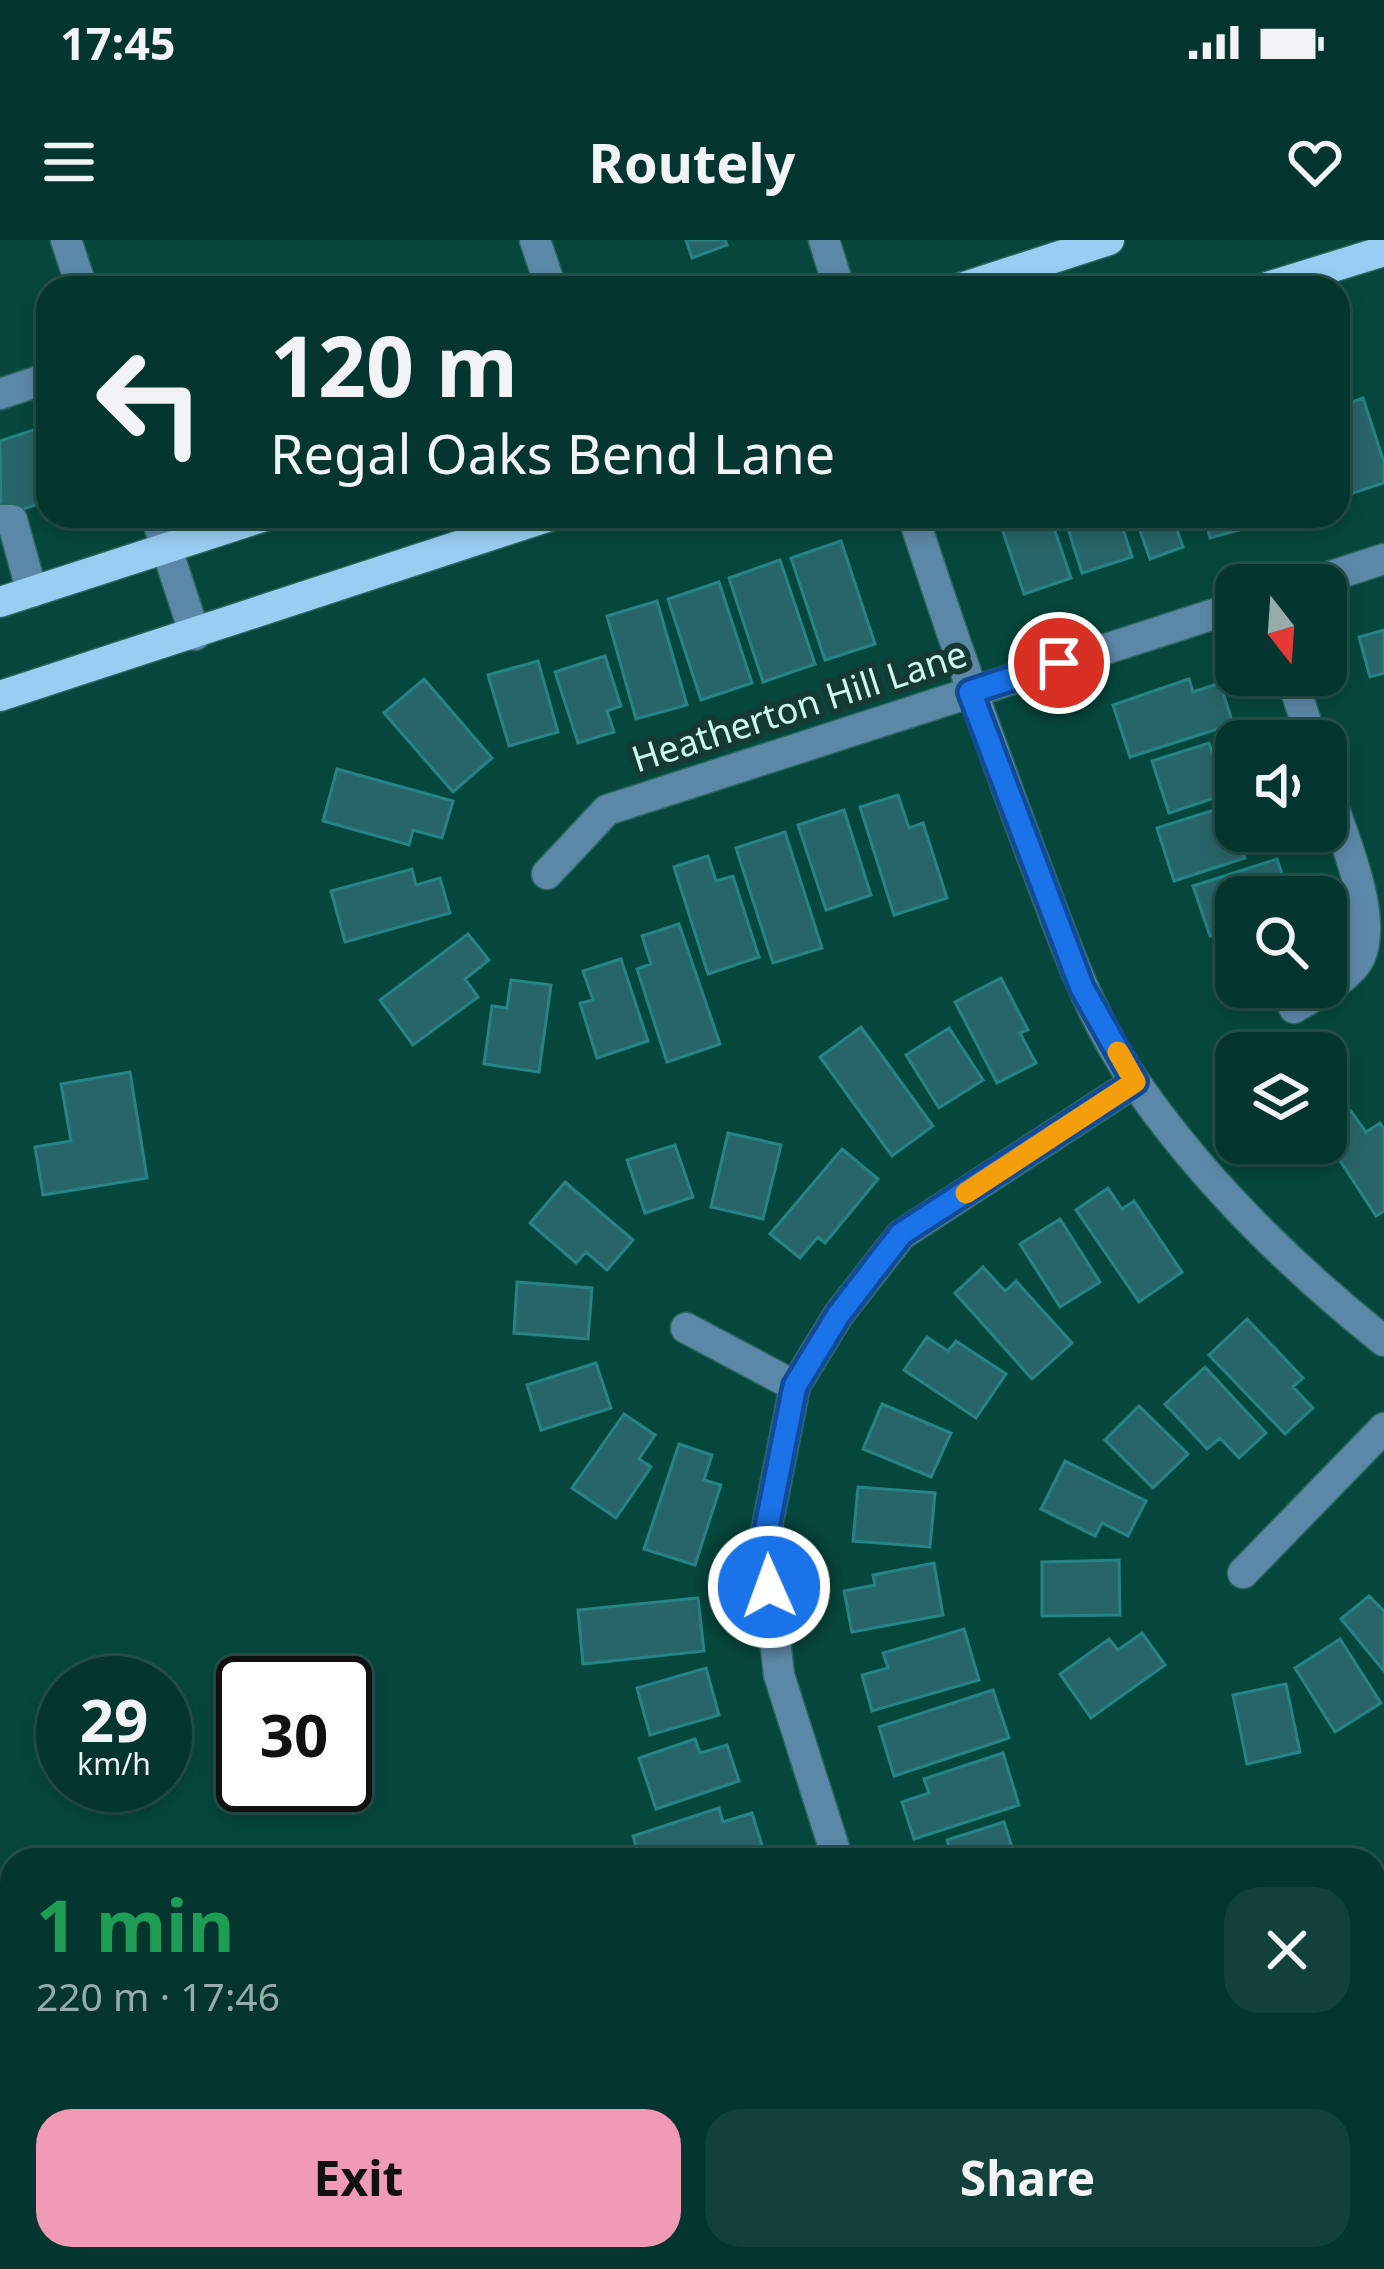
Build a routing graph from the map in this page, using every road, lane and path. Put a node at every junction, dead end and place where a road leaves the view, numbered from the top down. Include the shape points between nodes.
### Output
1 (66, 240) edge
2 (535, 240) edge
3 (824, 240) edge
4 (1109, 240) edge
5 (1384, 251) edge
6 (78, 276) edge
7 (547, 276) edge
8 (835, 276) edge
9 (998, 276) edge
10 (1303, 276) edge
11 (36, 382) edge
12 (0, 394) edge
13 (3, 518) edge
14 (160, 528) edge
15 (228, 528) edge
16 (514, 528) edge
17 (917, 528) edge
18 (167, 548) junction
19 (1384, 559) edge
20 (1347, 571) edge
21 (32, 592) junction
22 (0, 602) edge
23 (1215, 614) edge
24 (195, 634) junction
25 (970, 692) junction
26 (0, 696) edge
27 (1347, 852) edge
28 (547, 874) dead end
29 (1347, 970) edge
30 (1135, 1082) junction
31 (686, 1328) dead end
32 (1384, 1340) edge
33 (795, 1386) junction
34 (1384, 1428) edge
35 (1244, 1573) dead end
36 (834, 1848) edge

1 - 6 street
2 - 7 street
3 - 8 street
4 - 9 main road
5 - 10 main road
11 - 12 street
13 - 21 street via 12,520
14 - 18 street
15 - 18 main road
16 - 24 main road
17 - 25 street
18 - 21 main road
18 - 24 street
19 - 20 street
21 - 22 main road
23 - 25 street, Heatherton Hill Lane
24 - 26 main road
25 - 28 street, Heatherton Hill Lane via 607,810
25 - 30 street via 1082,988
27 - 29 street via 1365,911 1360,958
30 - 32 street via 1224,1197
30 - 33 street via 901,1234
31 - 33 street
33 - 36 street via 764,1542 778,1676
34 - 35 street

